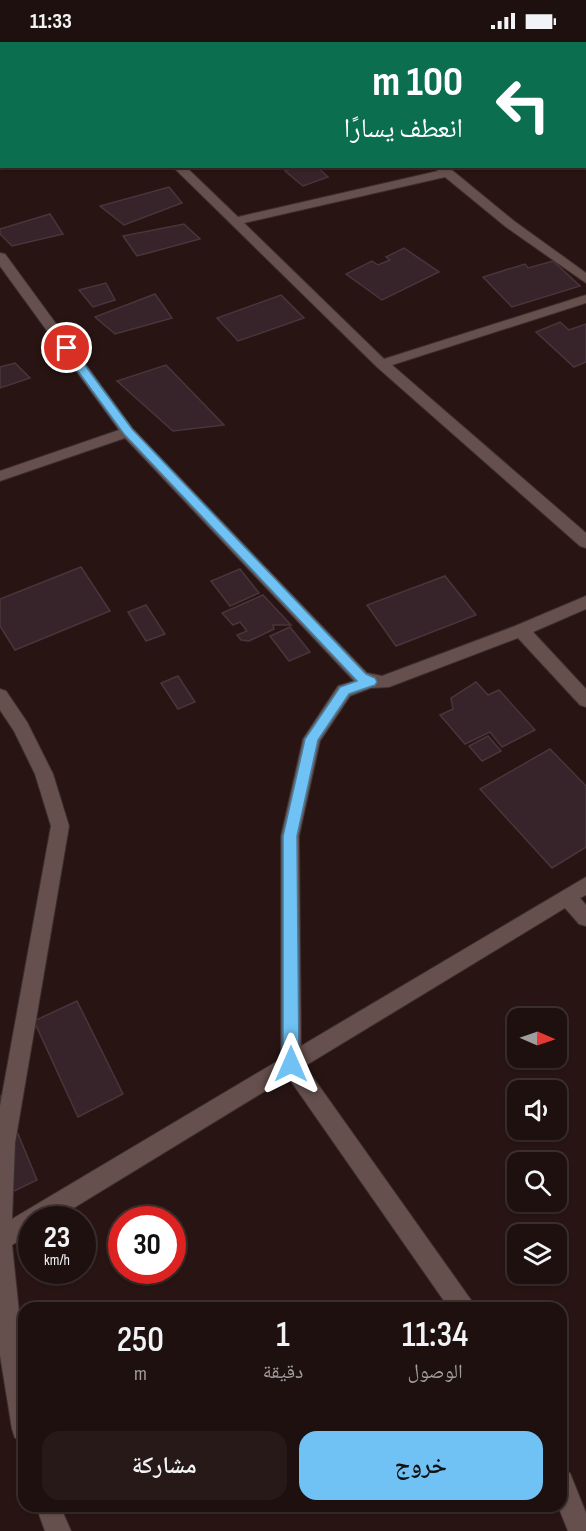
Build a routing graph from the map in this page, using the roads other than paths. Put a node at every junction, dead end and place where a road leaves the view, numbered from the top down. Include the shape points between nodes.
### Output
1 (180, 168) edge
2 (443, 170) edge
3 (236, 221) junction
4 (0, 257) edge
5 (586, 279) edge
6 (586, 298) edge
7 (382, 364) junction
8 (128, 432) junction
9 (0, 476) edge
10 (586, 542) edge
11 (586, 602) edge
12 (521, 630) junction
13 (371, 682) junction
14 (0, 696) edge
15 (586, 700) edge
16 (586, 885) edge
17 (567, 897) junction
18 (586, 918) edge
19 (291, 1064) junction
20 (55, 1206) edge
21 (18, 1228) edge
22 (0, 1239) edge
23 (459, 1302) edge
24 (18, 1398) edge
25 (567, 1497) edge
26 (50, 1512) edge
27 (58, 1531) edge
28 (581, 1531) edge

1 - 3 street
2 - 3 street
2 - 5 street
3 - 7 street
4 - 8 street
6 - 7 street
7 - 10 street
8 - 9 street
8 - 13 street via 362,678
11 - 12 street
12 - 13 street via 383,682
12 - 15 street
13 - 19 street via 344,691 312,739 290,836
14 - 22 street via 21,727 44,774 60,826 4,1143
16 - 17 street
17 - 18 street
17 - 19 street
19 - 20 street
19 - 23 street
21 - 22 street
22 - 24 street
25 - 28 street
26 - 27 street

